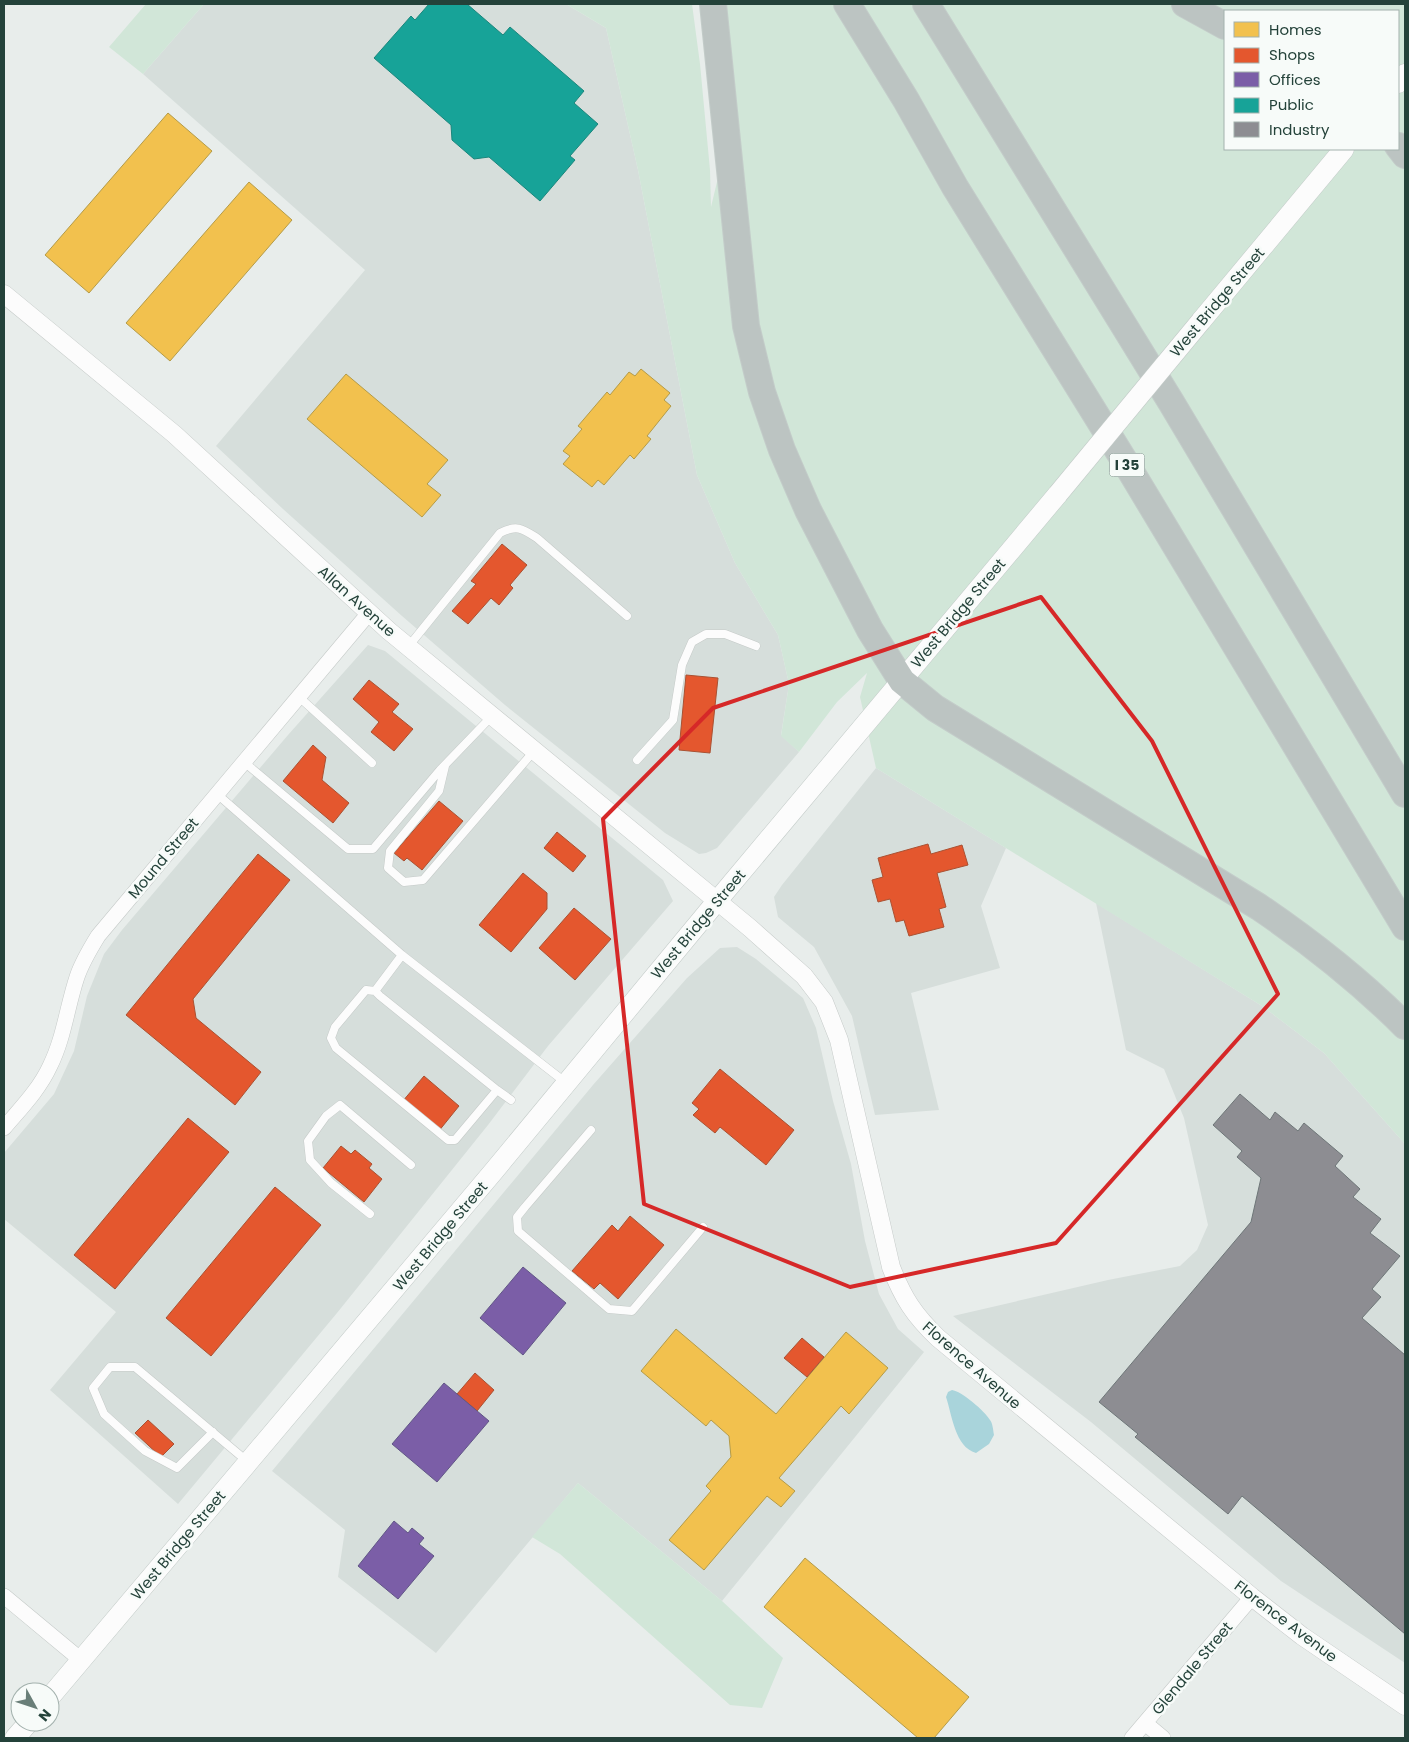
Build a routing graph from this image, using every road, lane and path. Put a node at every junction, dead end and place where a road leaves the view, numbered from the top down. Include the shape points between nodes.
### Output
1 (713, 4) edge
2 (847, 4) edge
3 (926, 4) edge
4 (1186, 4) edge
5 (1224, 25) edge
6 (1343, 150) edge
7 (4, 294) edge
8 (370, 613) junction
9 (627, 616) dead end
10 (756, 646) dead end
11 (408, 647) junction
12 (902, 681) junction
13 (299, 697) junction
14 (492, 716) junction
15 (534, 750) junction
16 (637, 760) dead end
17 (244, 762) junction
18 (372, 763) dead end
19 (446, 764) junction
20 (217, 794) junction
21 (1405, 794) edge
22 (717, 901) junction
23 (1405, 927) edge
24 (402, 955) junction
25 (375, 991) junction
26 (1405, 1026) edge
27 (566, 1083) junction
28 (498, 1090) junction
29 (511, 1100) dead end
30 (4, 1128) edge
31 (590, 1130) dead end
32 (411, 1166) dead end
33 (370, 1214) dead end
34 (703, 1227) dead end
35 (213, 1432) junction
36 (248, 1462) junction
37 (4, 1596) edge
38 (1252, 1597) junction
39 (81, 1660) junction
40 (60, 1685) edge
41 (1405, 1706) edge
42 (1145, 1723) junction
43 (1132, 1738) edge
44 (1163, 1738) edge

1 - 12 highway via 746,326 762,392 808,510 870,630
2 - 23 highway, I 35
3 - 21 highway via 1171,402
4 - 5 highway
6 - 12 main road, West Bridge Street, bridge
7 - 8 street, Allan Avenue via 174,434
8 - 11 street, Allan Avenue
8 - 13 street, Mound Street
9 - 11 lane via 537,538 514,527 500,532
10 - 16 lane via 725,634 706,634 692,642 682,666 673,720
11 - 14 street, Allan Avenue
12 - 22 main road, West Bridge Street
12 - 26 highway via 935,708 1300,935 1342,967
13 - 17 street, Mound Street
13 - 18 lane
14 - 15 street, Allan Avenue
14 - 19 lane
15 - 19 lane via 423,880 404,882 388,868 390,851 439,791
15 - 22 street, Allan Avenue
17 - 19 lane via 348,849 373,849
17 - 20 street, Mound Street
20 - 24 lane
20 - 30 street, Mound Street via 88,950 50,1067
22 - 27 main road, West Bridge Street
22 - 38 street, Florence Avenue via 798,969 824,1002 839,1040 891,1267 914,1313 938,1338
24 - 25 lane
24 - 27 lane
25 - 28 lane
25 - 28 lane via 366,990 335,1028 331,1038 336,1048 448,1140 455,1140
27 - 36 main road, West Bridge Street
28 - 29 lane
31 - 34 lane via 518,1217 518,1231 609,1309 632,1311
32 - 33 lane via 340,1105 326,1116 308,1141 310,1160 331,1183
35 - 35 lane via 135,1367 110,1367 93,1388 104,1414 145,1451 177,1468
35 - 36 lane
36 - 39 main road, West Bridge Street
37 - 39 street
38 - 41 street, Florence Avenue via 1302,1636
38 - 42 street, Glendale Street
39 - 40 main road, West Bridge Street
42 - 43 street, Glendale Street
42 - 44 street

